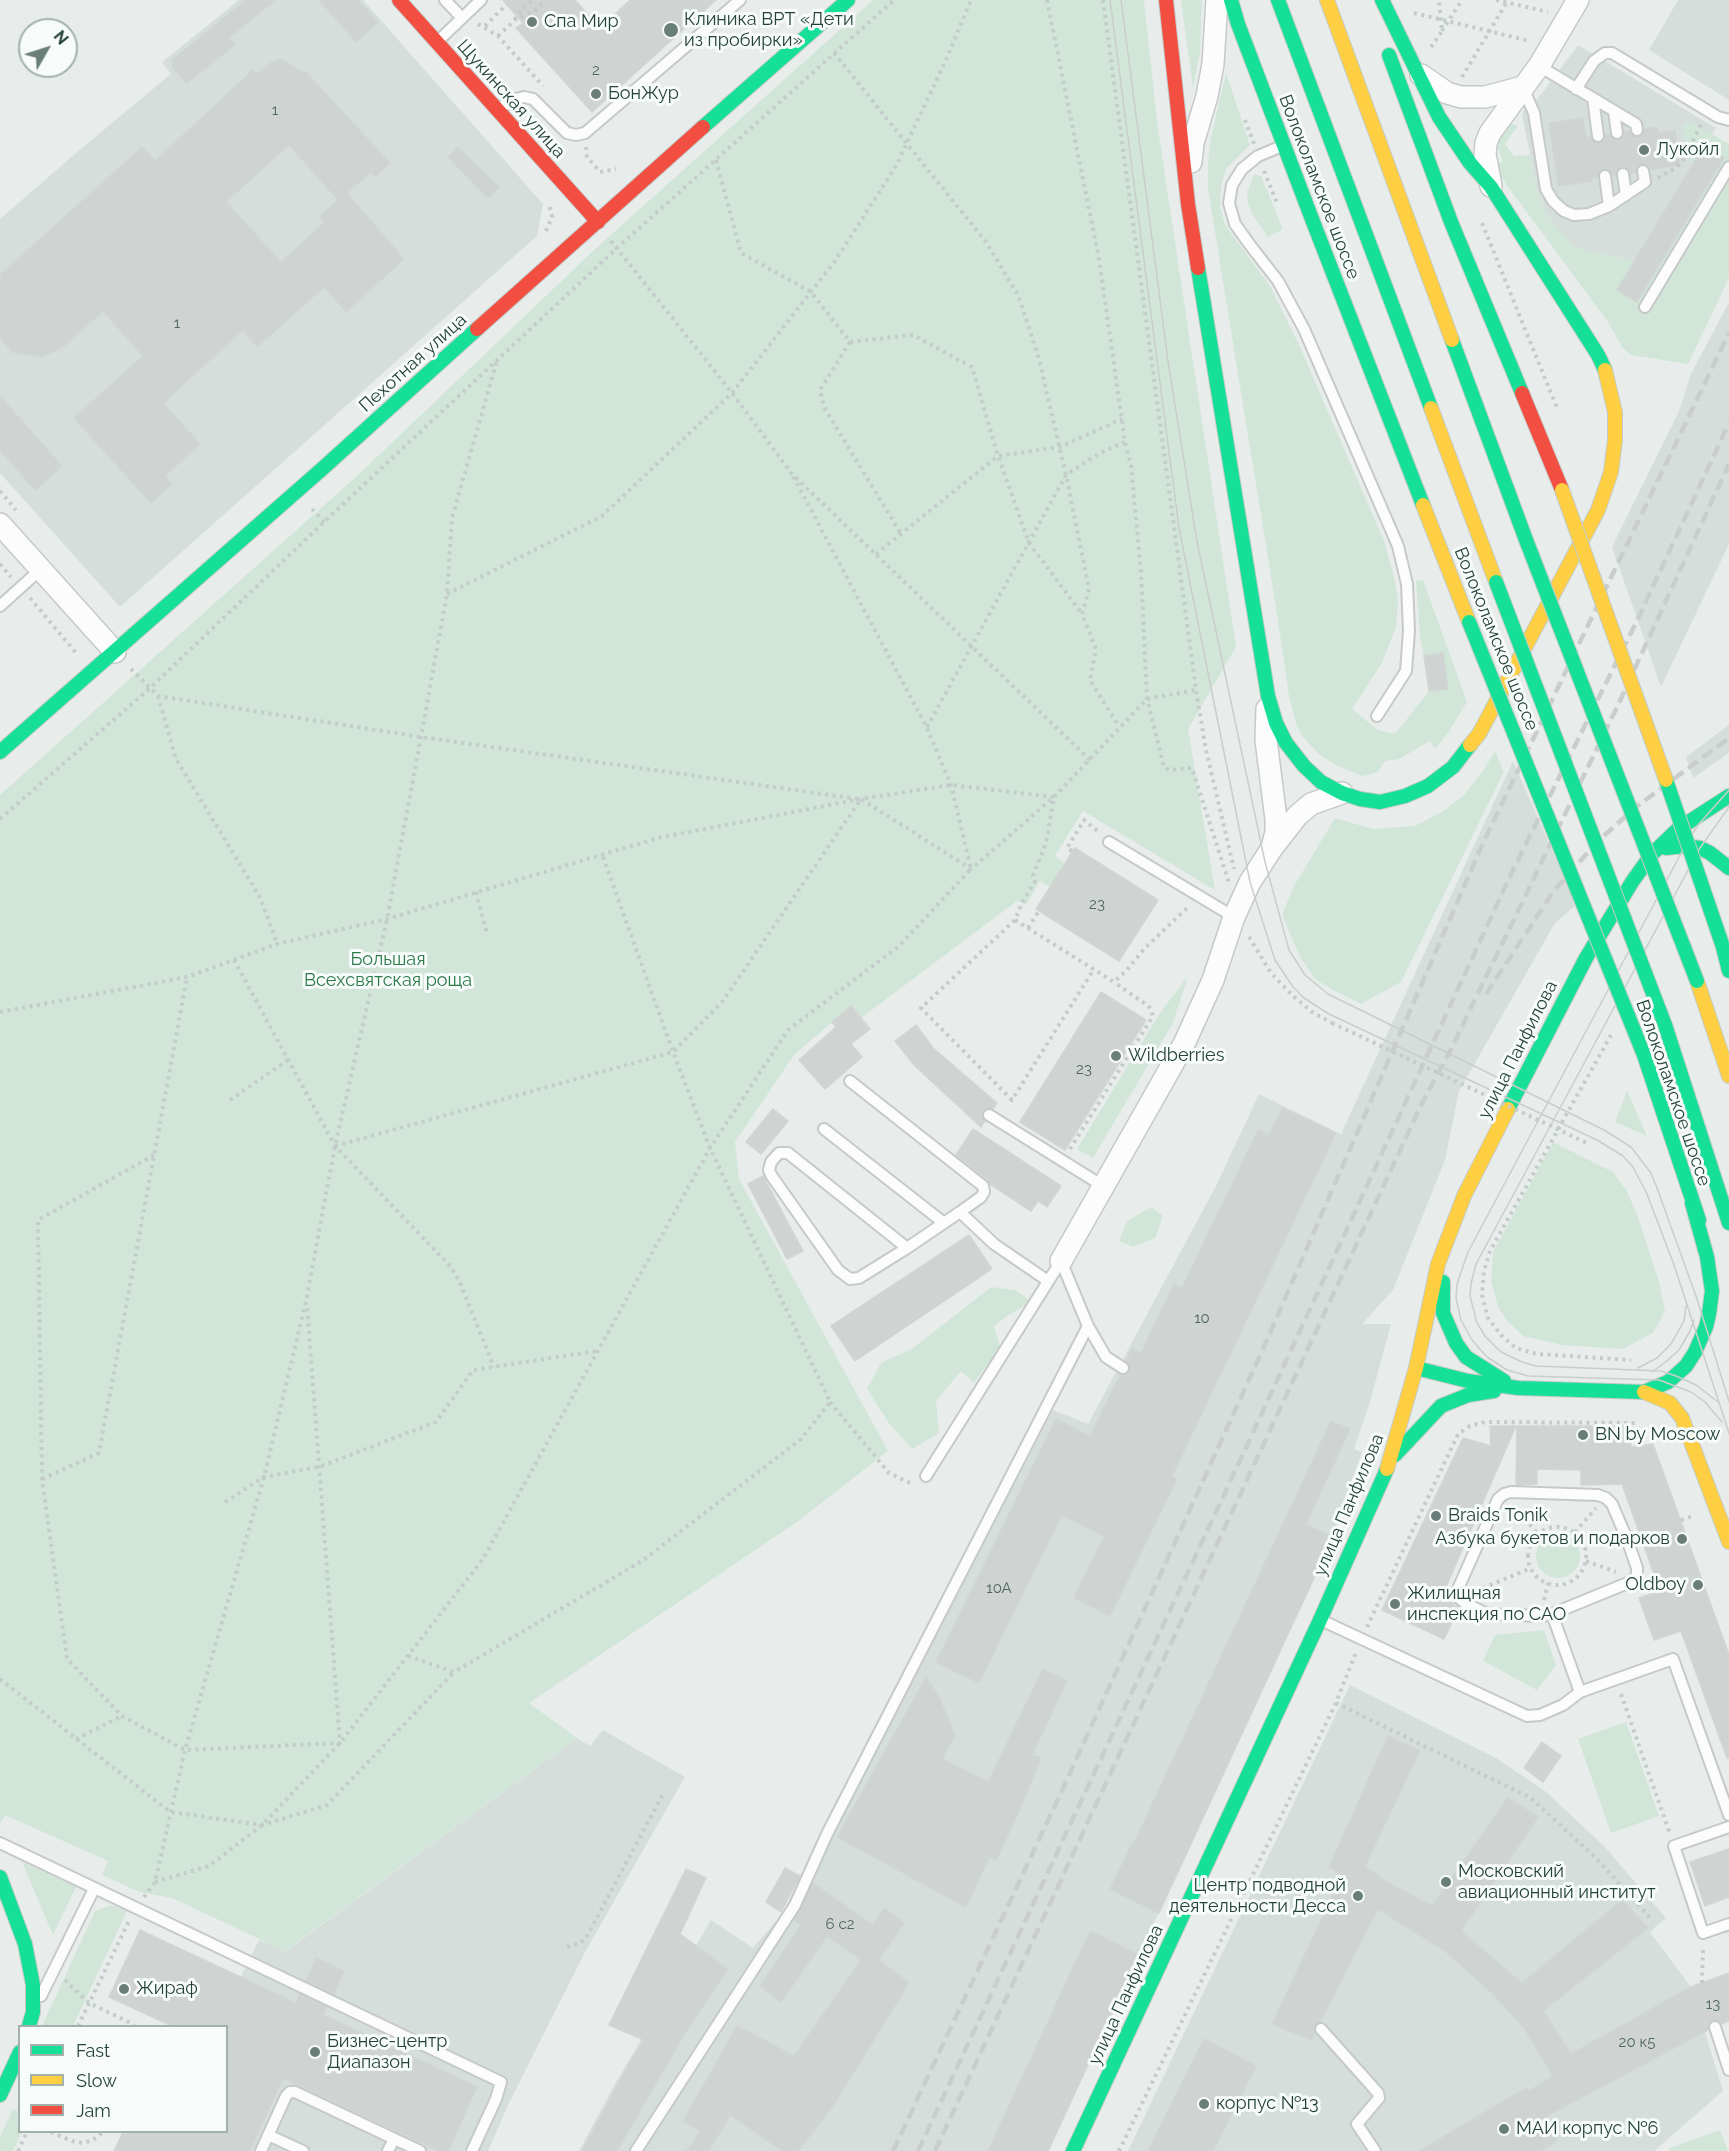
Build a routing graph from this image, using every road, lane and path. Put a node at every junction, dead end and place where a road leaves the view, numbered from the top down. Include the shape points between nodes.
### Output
1 (399, 0) edge
2 (445, 0) edge
3 (481, 0) edge
4 (533, 0) edge
5 (545, 0) edge
6 (740, 0) edge
7 (848, 0) edge
8 (894, 0) edge
9 (971, 0) edge
10 (1047, 0) edge
11 (1103, 0) edge
12 (1166, 0) edge
13 (1216, 0) edge
14 (1231, 0) edge
15 (1278, 0) edge
16 (1327, 0) edge
17 (1369, 0) edge
18 (1382, 0) edge
19 (1439, 0) edge
20 (1462, 0) edge
21 (1496, 0) edge
22 (1578, 0) edge
23 (1507, 1) edge
24 (507, 4) dead end
25 (1405, 11) dead end
26 (1548, 12) dead end
27 (462, 18) junction
28 (1440, 19) junction
29 (514, 20) junction
30 (1448, 21) junction
31 (1377, 22) dead end
32 (485, 26) dead end
33 (1442, 31) junction
34 (1489, 31) junction
35 (498, 36) dead end
36 (1530, 41) dead end
37 (437, 42) junction
38 (1385, 44) dead end
39 (834, 53) junction
40 (1420, 62) junction
41 (1539, 66) junction
42 (1457, 84) dead end
43 (1523, 87) junction
44 (1576, 89) junction
45 (1593, 98) junction
46 (496, 110) junction
47 (1707, 110) junction
48 (1614, 111) junction
49 (1729, 120) edge
50 (1636, 130) dead end
51 (1617, 133) dead end
52 (1598, 136) dead end
53 (907, 142) junction
54 (1284, 146) junction
55 (715, 160) junction
56 (1729, 167) edge
57 (614, 170) dead end
58 (600, 172) dead end
59 (1623, 174) dead end
60 (1605, 176) dead end
61 (1644, 176) joint
62 (1491, 187) junction
63 (1626, 195) junction
64 (548, 202) dead end
65 (1188, 204) junction
66 (1610, 206) junction
67 (1478, 213) dead end
68 (601, 228) junction
69 (545, 234) dead end
70 (617, 248) junction
71 (811, 292) junction
72 (1645, 307) dead end
73 (850, 342) junction
74 (497, 360) junction
75 (732, 393) junction
76 (1560, 416) dead end
77 (1122, 419) junction
78 (1125, 442) junction
79 (1060, 447) junction
80 (998, 456) junction
81 (792, 474) junction
82 (1066, 475) junction
83 (0, 524) edge
84 (901, 534) junction
85 (1029, 543) junction
86 (876, 555) junction
87 (0, 564) edge
88 (41, 570) junction
89 (21, 587) junction
90 (447, 594) junction
91 (0, 606) edge
92 (1082, 614) junction
93 (972, 646) junction
94 (115, 652) junction
95 (69, 661) dead end
96 (149, 689) junction
97 (1197, 690) junction
98 (158, 696) junction
99 (1268, 696) junction
100 (1147, 699) junction
101 (1377, 716) dead end
102 (1119, 727) junction
103 (927, 728) junction
104 (421, 737) junction
105 (0, 752) edge
106 (1090, 760) junction
107 (951, 785) junction
108 (1342, 793) junction
109 (1729, 796) edge
110 (1054, 797) junction
111 (861, 799) junction
112 (0, 819) edge
113 (1084, 820) dead end
114 (1109, 842) dead end
115 (1272, 848) junction
116 (1072, 851) dead end
117 (602, 854) junction
118 (1652, 854) junction
119 (971, 868) junction
120 (1729, 868) edge
121 (1235, 872) dead end
122 (476, 892) junction
123 (1197, 895) junction
124 (1039, 911) dead end
125 (1236, 911) junction
126 (387, 919) junction
127 (1016, 920) junction
128 (1028, 928) junction
129 (487, 934) dead end
130 (277, 944) junction
131 (234, 960) junction
132 (1094, 969) junction
133 (1729, 971) edge
134 (187, 977) junction
135 (1114, 982) junction
136 (0, 1012) edge
137 (1614, 1030) dead end
138 (673, 1052) junction
139 (288, 1060) junction
140 (1729, 1076) edge
141 (850, 1081) dead end
142 (230, 1100) dead end
143 (989, 1115) dead end
144 (824, 1129) dead end
145 (1589, 1144) dead end
146 (335, 1146) junction
147 (710, 1148) junction
148 (154, 1155) junction
149 (1062, 1161) junction
150 (1103, 1186) junction
151 (1692, 1203) junction
152 (960, 1212) junction
153 (944, 1223) junction
154 (1729, 1223) edge
155 (1446, 1245) junction
156 (907, 1248) junction
157 (1060, 1261) junction
158 (1048, 1281) junction
159 (1725, 1282) dead end
160 (306, 1301) junction
161 (1088, 1326) junction
162 (598, 1351) junction
163 (1631, 1360) dead end
164 (494, 1367) junction
165 (1123, 1368) dead end
166 (1416, 1368) junction
167 (1518, 1388) junction
168 (1644, 1392) junction
169 (830, 1402) junction
170 (1636, 1423) dead end
171 (1391, 1459) junction
172 (319, 1467) junction
173 (926, 1476) joint
174 (264, 1477) junction
175 (42, 1479) junction
176 (1504, 1494) junction
177 (1606, 1498) junction
178 (225, 1502) dead end
179 (1420, 1514) junction
180 (1696, 1515) dead end
181 (1426, 1516) dead end
182 (1681, 1520) dead end
183 (1575, 1533) junction
184 (1538, 1534) junction
185 (1729, 1542) edge
186 (1586, 1561) junction
187 (1531, 1568) junction
188 (1635, 1578) junction
189 (1458, 1598) junction
190 (1552, 1614) junction
191 (1320, 1620) junction
192 (1361, 1638) junction
193 (408, 1656) junction
194 (454, 1671) junction
195 (0, 1679) edge
196 (1616, 1680) junction
197 (1580, 1692) junction
198 (1336, 1703) junction
199 (122, 1716) junction
200 (76, 1739) junction
201 (340, 1743) junction
202 (185, 1750) junction
203 (663, 1794) dead end
204 (170, 1812) junction
205 (1729, 1815) edge
206 (262, 1825) junction
207 (1729, 1827) edge
208 (0, 1843) edge
209 (1674, 1846) junction
210 (0, 1877) edge
211 (155, 1882) junction
212 (94, 1889) junction
213 (135, 1908) junction
214 (1653, 1921) dead end
215 (1729, 1924) edge
216 (1703, 1933) junction
217 (567, 1947) dead end
218 (1702, 1983) dead end
219 (89, 2003) junction
220 (33, 2012) junction
221 (29, 2025) edge
222 (78, 2025) edge
223 (133, 2025) edge
224 (1715, 2027) dead end
225 (1320, 2030) dead end
226 (18, 2056) edge
227 (1729, 2070) edge
228 (0, 2095) edge
229 (27, 2133) edge
230 (53, 2133) edge
231 (102, 2133) edge
232 (268, 2135) junction
233 (394, 2139) junction
234 (18, 2151) edge
235 (261, 2151) edge
236 (303, 2151) edge
237 (388, 2151) edge
238 (420, 2151) edge
239 (472, 2151) edge
240 (636, 2151) edge
241 (1073, 2151) edge
242 (1119, 2151) edge
243 (1375, 2151) edge

1 - 37 main road, Щукинская улица
2 - 27 lane
3 - 27 lane
4 - 29 path
5 - 29 path via 538,9
6 - 46 lane via 585,133 567,133 533,99 516,99
7 - 68 main road, Пехотная улица via 632,189
8 - 39 path
9 - 53 path
10 - 77 path via 1099,259
11 - 97 path
12 - 65 main road
13 - 65 street via 1213,64 1193,143
14 - 54 main road, Волоколамское шоссе
15 - 154 main road, Волоколамское шоссе, bridge via 1665,1025
16 - 140 main road, bridge via 1526,540 1697,981
17 - 31 main road
18 - 40 main road
19 - 28 path
20 - 30 path
21 - 23 path
22 - 41 street
23 - 26 path
23 - 34 path
24 - 32 path
25 - 28 path
27 - 37 lane
28 - 30 path
28 - 33 path
29 - 35 path
30 - 33 path
30 - 34 path
33 - 40 path
34 - 36 path
34 - 42 path
37 - 46 main road, Щукинская улица
38 - 133 main road, bridge via 1451,222 1562,490 1644,716
39 - 53 path
39 - 55 path
40 - 43 street via 1447,93 1461,98 1485,97
40 - 62 main road via 1439,117
41 - 43 street
41 - 44 lane
43 - 62 street via 1486,143
43 - 66 lane via 1534,113 1546,189 1553,201 1574,215
44 - 45 lane
44 - 47 lane via 1594,61 1612,53
45 - 48 lane
45 - 52 lane
46 - 68 main road, Щукинская улица
47 - 49 lane
47 - 61 path via 1684,158 1665,176
48 - 50 lane via 1635,124
48 - 51 lane
53 - 71 path via 896,166
53 - 79 path via 986,243 1018,295 1038,355
54 - 101 lane via 1258,156 1242,169 1232,185 1229,203 1235,224 1278,281 1304,329 1398,546 1407,584 1406,671
54 - 151 main road, Волоколамское шоссе, bridge via 1469,622 1644,1055
55 - 70 path
55 - 71 path via 741,253
56 - 72 lane
57 - 58 path
59 - 63 lane
60 - 66 lane
61 - 63 lane
62 - 108 main road via 1586,334 1607,375 1615,412 1611,472 1598,510 1479,734 1453,767 1428,786 1380,802
63 - 66 lane
64 - 69 path via 552,217
65 - 99 main road
67 - 76 path
68 - 70 path
68 - 94 main road, Пехотная улица
70 - 74 path
70 - 75 path
71 - 73 path
71 - 75 path
73 - 80 path via 913,335 972,367
73 - 84 path via 820,390 824,406
74 - 90 path via 452,518
74 - 96 path
75 - 81 path
75 - 90 path via 602,516
77 - 78 path
77 - 79 path
78 - 82 path
78 - 100 path via 1131,465 1141,572
79 - 80 path
79 - 82 path
80 - 84 path
80 - 85 path
81 - 86 path
81 - 103 path
82 - 85 path
82 - 92 path via 1089,589
83 - 88 street
84 - 86 path
85 - 92 path
85 - 93 path
86 - 93 path
87 - 89 path
88 - 89 lane
88 - 94 street
89 - 91 lane
89 - 95 path via 78,653
90 - 104 path
92 - 102 path via 1096,649 1090,680
93 - 103 path
93 - 106 path
94 - 96 path
94 - 105 main road, Пехотная улица
96 - 98 path
96 - 112 path
97 - 100 path
97 - 121 path via 1206,750
98 - 104 path
98 - 130 path via 176,759 261,899
99 - 108 main road via 1281,733 1304,766 1321,782
99 - 115 street via 1266,740 1276,819
100 - 102 path
100 - 125 path via 1164,767 1192,768
102 - 106 path
103 - 107 path
104 - 111 path
104 - 126 path
106 - 110 path
107 - 110 path
107 - 111 path
107 - 119 path
108 - 115 street via 1311,804
109 - 118 main road, улица Панфилова via 1678,829
110 - 119 path
110 - 127 path via 1046,843 1033,876 1035,881
111 - 117 path via 657,838
111 - 119 path
111 - 138 path via 722,1002
113 - 116 path via 1067,848
114 - 123 lane
115 - 125 street
117 - 122 path
117 - 138 path
118 - 120 main road via 1672,846 1700,848
118 - 155 main road, улица Панфилова via 1586,957 1464,1196
119 - 147 path via 899,946 788,1030
122 - 126 path
122 - 129 path
123 - 125 lane
123 - 135 path
124 - 128 path
125 - 145 path, bridge via 1271,973 1312,1012
125 - 150 street via 1213,980 1184,1044
126 - 130 path
126 - 146 path
127 - 128 path
127 - 132 path via 921,1008 1012,1100
128 - 132 path
130 - 131 path
131 - 134 path
131 - 139 path
132 - 135 path
134 - 136 path
134 - 148 path
135 - 149 path via 1150,1008 1152,1016
137 - 163 path via 1490,1251 1482,1295 1488,1318 1516,1348 1537,1354
138 - 146 path
138 - 147 path
139 - 142 path
139 - 146 path
141 - 152 lane via 983,1186 981,1197
143 - 149 lane
144 - 153 lane
146 - 160 path
146 - 164 path via 451,1267
147 - 162 path
147 - 169 path
148 - 175 path via 99,1453
148 - 175 path via 38,1220
149 - 150 lane
150 - 157 street
151 - 159 main road, Волоколамское шоссе
151 - 168 main road via 1712,1291 1706,1327 1695,1352 1676,1376
152 - 153 lane
152 - 158 lane via 994,1244
153 - 156 lane
155 - 166 main road, улица Панфилова via 1430,1295
155 - 167 main road via 1442,1299 1448,1328 1466,1357
156 - 156 lane via 859,1278 844,1276 771,1175 771,1162 778,1153 788,1153
157 - 158 lane
157 - 161 lane
158 - 173 lane
160 - 172 path
160 - 174 path
161 - 165 lane via 1106,1357
161 - 240 lane via 827,1834 795,1905
162 - 164 path
162 - 193 path via 483,1559
164 - 172 path via 473,1370 436,1422
166 - 167 main road
166 - 171 main road, улица Панфилова
167 - 168 main road
167 - 171 main road via 1453,1400 1430,1416
168 - 185 main road via 1670,1404 1682,1418
169 - 173 path via 889,1473 910,1483
169 - 194 path via 801,1439 642,1561
170 - 179 path via 1485,1422 1470,1426 1458,1434 1447,1453
171 - 191 main road, улица Панфилова
172 - 174 path
172 - 201 path
174 - 178 path
174 - 202 path
175 - 199 path via 67,1659
176 - 177 lane
176 - 184 path
176 - 189 lane via 1479,1539
177 - 183 path
177 - 188 lane via 1627,1539 1637,1568
179 - 181 path
179 - 192 path
180 - 182 path
183 - 184 path via 1552,1527
183 - 186 path via 1584,1545
184 - 187 path via 1528,1554
186 - 187 path via 1579,1575 1564,1584 1541,1580
186 - 188 path
187 - 189 path
188 - 190 lane
189 - 190 lane via 1488,1614
190 - 197 lane
191 - 192 lane
191 - 241 main road, улица Панфилова
192 - 197 lane via 1527,1716 1563,1705
192 - 198 path
193 - 194 path
193 - 201 path
194 - 206 path via 327,1805
195 - 200 path
196 - 197 lane
196 - 205 lane via 1673,1659
196 - 209 path
198 - 214 path via 1531,1798 1597,1858
198 - 242 path
199 - 200 path
199 - 202 path
200 - 204 path
201 - 202 path
201 - 206 path
202 - 204 path
203 - 217 path via 586,1938
204 - 206 path
204 - 211 path
206 - 211 path via 209,1866
207 - 209 lane
208 - 212 lane
209 - 216 lane
210 - 220 main road via 25,1944 33,1985
211 - 213 path
212 - 213 lane
212 - 220 lane
213 - 219 path
213 - 239 lane via 501,2082
215 - 216 lane
216 - 218 path
219 - 222 path
219 - 223 path
220 - 221 main road
224 - 227 lane
225 - 243 lane via 1378,2093 1379,2098 1358,2124
226 - 228 main road
229 - 234 path
230 - 231 path via 82,2143
232 - 233 lane via 286,2096 294,2092
232 - 235 lane
232 - 236 lane
233 - 237 lane
233 - 238 lane

